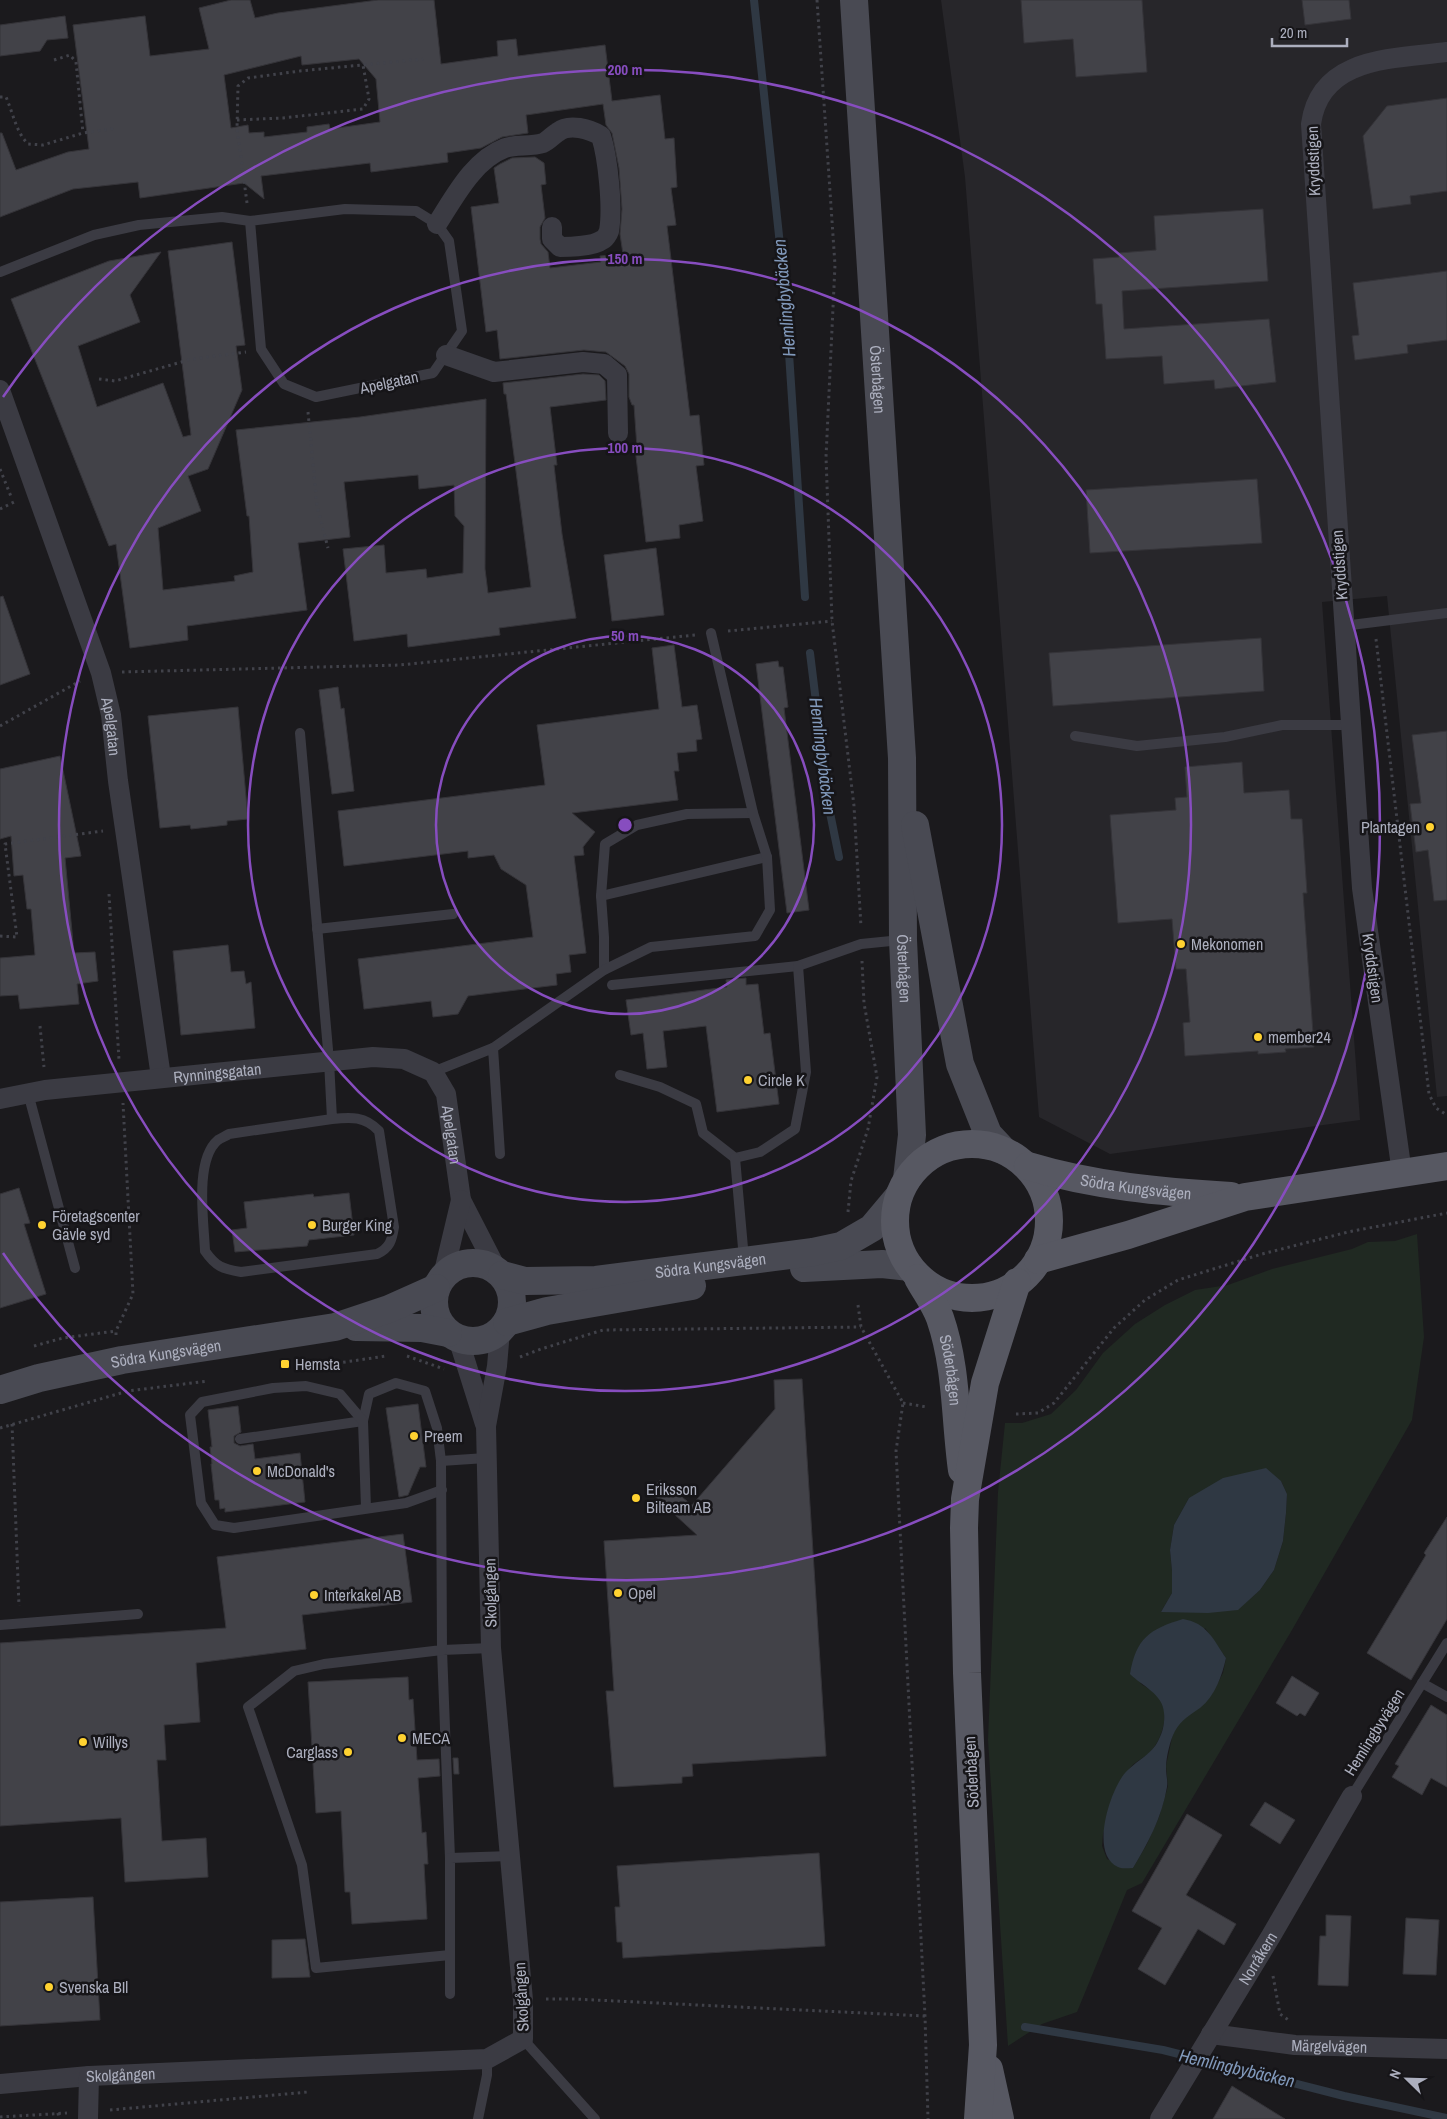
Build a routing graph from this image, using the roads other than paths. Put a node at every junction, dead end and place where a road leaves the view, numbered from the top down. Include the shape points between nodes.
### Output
1 (854, 0) edge
2 (1447, 52) edge
3 (250, 221) junction
4 (437, 224) junction
5 (552, 227) dead end
6 (0, 272) edge
7 (446, 354) junction
8 (0, 390) edge
9 (618, 433) dead end
10 (1447, 613) edge
11 (1343, 626) junction
12 (711, 633) road end
13 (1351, 725) junction
14 (300, 733) dead end
15 (1075, 736) dead end
16 (902, 758) junction
17 (753, 812) junction
18 (767, 857) junction
19 (601, 896) junction
20 (453, 914) dead end
21 (317, 929) junction
22 (903, 940) junction
23 (798, 966) junction
24 (604, 970) junction
25 (612, 985) dead end
26 (493, 1048) junction
27 (329, 1062) junction
28 (433, 1072) junction
29 (620, 1075) dead end
30 (161, 1077) junction
31 (36, 1092) junction
32 (0, 1099) edge
33 (332, 1119) junction
34 (1003, 1150) junction
35 (500, 1154) dead end
36 (735, 1158) junction
37 (1028, 1166) junction
38 (1447, 1166) edge
39 (1402, 1173) junction
40 (902, 1188) junction
41 (1245, 1197) junction
42 (462, 1200) junction
43 (1038, 1260) junction
44 (744, 1262) junction
45 (76, 1268) dead end
46 (914, 1272) junction
47 (499, 1273) junction
48 (440, 1282) junction
49 (1017, 1282) junction
50 (503, 1326) junction
51 (335, 1327) junction
52 (453, 1336) junction
53 (0, 1390) edge
54 (363, 1421) junction
55 (486, 1426) junction
56 (240, 1439) dead end
57 (486, 1458) junction
58 (441, 1461) junction
59 (442, 1490) junction
60 (966, 1499) junction
61 (366, 1508) junction
62 (138, 1614) dead end
63 (0, 1625) edge
64 (1447, 1643) edge
65 (491, 1648) junction
66 (442, 1650) junction
67 (1422, 1683) junction
68 (1447, 1697) edge
69 (1352, 1796) joint
70 (511, 1856) junction
71 (450, 1858) junction
72 (450, 1955) junction
73 (450, 1994) dead end
74 (1211, 2034) junction
75 (523, 2040) junction
76 (983, 2045) junction
77 (1447, 2049) edge
78 (487, 2059) junction
79 (89, 2076) junction
80 (0, 2084) edge
81 (89, 2115) edge
82 (478, 2119) edge
83 (595, 2119) edge
84 (978, 2119) edge
85 (1000, 2119) edge
86 (1160, 2119) edge

1 - 16 main road, Österbågen
2 - 11 street, Kryddstigen via 1361,65 1345,72 1326,87 1313,110 1311,143
3 - 4 lane, Apelgatan via 346,209 416,211
3 - 6 lane, Apelgatan via 222,217 139,225 94,235
3 - 7 lane, Apelgatan via 261,348 284,384 316,398 433,373
4 - 5 street via 465,183 490,155 506,148 544,143 560,130 594,131 601,136 606,158 609,233 601,241 560,247 552,239
4 - 7 lane, Apelgatan via 449,241 462,331
7 - 9 street via 494,372 583,362 604,364 617,375
8 - 30 street, Apelgatan via 101,673 111,715
10 - 11 lane
11 - 13 street, Kryddstigen
12 - 17 lane
13 - 15 lane via 1282,725 1225,737 1137,746
13 - 39 street, Kryddstigen via 1362,888
14 - 21 lane
16 - 22 main road, Österbågen
16 - 34 main road, Österbågen via 960,1064 988,1134
17 - 18 lane
17 - 19 lane via 686,814 637,825 605,844
18 - 19 lane
18 - 24 lane via 770,910 755,936 651,947
19 - 24 lane
20 - 21 lane
21 - 27 lane
22 - 23 lane via 861,944
22 - 40 main road, Österbågen via 912,1135
23 - 25 lane
23 - 36 lane via 806,1072 795,1129 760,1152
24 - 26 lane
26 - 28 lane
26 - 35 lane
27 - 28 street, Rynningsgatan via 373,1057 404,1059
27 - 30 street, Rynningsgatan
27 - 33 lane
28 - 42 street, Apelgatan via 446,1094 450,1111
29 - 36 lane via 660,1087 696,1104 703,1133
30 - 31 street, Rynningsgatan
31 - 32 street, Rynningsgatan
31 - 45 lane
33 - 33 lane via 229,1134 218,1141 208,1155 203,1175 205,1251 212,1262 225,1270 241,1272 385,1251 392,1242 394,1227 380,1130 362,1118
34 - 37 main road
34 - 40 main road via 969,1143 949,1146 917,1165
36 - 44 lane
37 - 41 main road, Södra Kungsvägen via 1149,1191
37 - 43 main road via 1041,1182 1049,1202 1051,1224
38 - 39 main road, Södra Kungsvägen
39 - 41 main road, Södra Kungsvägen
40 - 44 main road, Södra Kungsvägen via 872,1228 841,1246
40 - 46 main road via 894,1214 895,1234 900,1252
41 - 43 main road, Södra Kungsvägen via 1128,1236
42 - 47 street, Apelgatan
42 - 48 street, Apelgatan
43 - 49 main road
44 - 47 main road, Södra Kungsvägen via 596,1280 524,1281
46 - 49 main road via 944,1293 962,1298 985,1297
46 - 50 main road, Södra Kungsvägen via 882,1264 812,1266 547,1311
46 - 60 main road, Söderbågen via 940,1317 945,1336 954,1384
47 - 48 main road via 480,1263 466,1263 453,1268
47 - 50 main road via 508,1284 513,1301
48 - 51 main road, Södra Kungsvägen via 389,1309
48 - 52 main road via 433,1301 434,1312 440,1325
49 - 60 main road, Söderbågen via 985,1383
50 - 52 main road via 482,1341
50 - 55 street, Skolgången
51 - 52 main road, Södra Kungsvägen via 422,1328
51 - 53 main road, Södra Kungsvägen via 122,1360
52 - 55 street, Skolgången
54 - 56 lane
54 - 58 lane via 369,1394 385,1386 396,1382 425,1392 437,1428
54 - 61 lane
54 - 61 lane via 340,1394 306,1386 273,1388 202,1402 190,1415 201,1504 215,1525 234,1528
55 - 57 street, Skolgången
57 - 58 lane
57 - 65 street, Skolgången
58 - 59 lane
59 - 61 lane via 406,1503
59 - 66 lane
60 - 76 main road, Söderbågen via 967,1673
62 - 63 lane
64 - 67 lane, Hemlingbyvägen
65 - 66 lane
65 - 70 street, Skolgången
66 - 71 lane
66 - 72 lane via 324,1664 294,1671 248,1707 302,1865 316,1968
67 - 68 lane, Hemlingbyvägen
67 - 69 lane, Hemlingbyvägen
69 - 74 street, Norråkern
70 - 71 lane
70 - 75 street, Skolgången via 523,2000
71 - 72 lane
72 - 73 lane
74 - 77 street, Märgelvägen via 1296,2045
74 - 86 street, Norråkern
75 - 78 street, Skolgången
75 - 83 lane
76 - 84 main road, Söderbågen
76 - 85 main road, Söderbågen
78 - 79 street, Skolgången
78 - 82 lane
79 - 80 street, Skolgången
79 - 81 street

